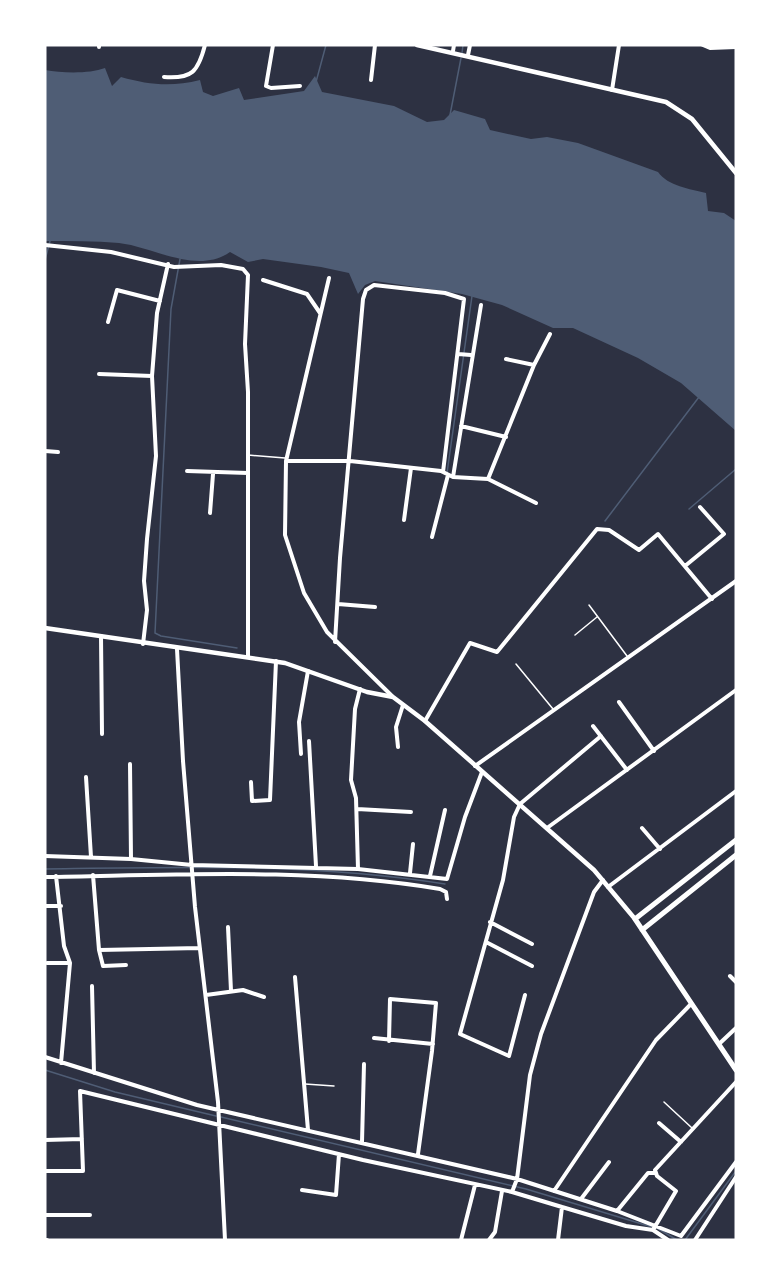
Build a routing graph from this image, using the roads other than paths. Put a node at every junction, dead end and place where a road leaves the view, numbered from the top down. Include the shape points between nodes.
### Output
1 (205, 45) edge
2 (273, 45) edge
3 (375, 45) edge
4 (417, 45) edge
5 (454, 45) edge
6 (470, 45) edge
7 (620, 45) edge
8 (703, 45) edge
9 (736, 47) edge
10 (455, 52) junction
11 (467, 54) junction
12 (164, 77) dead end
13 (371, 80) dead end
14 (300, 86) dead end
15 (612, 91) junction
16 (736, 173) edge
17 (45, 245) edge
18 (168, 264) junction
19 (329, 278) dead end
20 (263, 280) dead end
21 (160, 300) junction
22 (481, 305) dead end
23 (321, 314) junction
24 (108, 322) dead end
25 (550, 334) dead end
26 (458, 354) junction
27 (470, 355) junction
28 (506, 358) dead end
29 (534, 365) junction
30 (99, 374) dead end
31 (152, 376) junction
32 (461, 426) junction
33 (506, 437) junction
34 (45, 451) edge
35 (58, 452) dead end
36 (248, 454) junction
37 (286, 459) junction
38 (348, 462) junction
39 (411, 468) junction
40 (187, 471) dead end
41 (213, 474) junction
42 (248, 474) junction
43 (445, 474) junction
44 (453, 477) junction
45 (488, 479) junction
46 (536, 503) dead end
47 (700, 507) dead end
48 (210, 513) dead end
49 (404, 520) dead end
50 (432, 537) dead end
51 (685, 566) junction
52 (736, 581) edge
53 (712, 598) junction
54 (338, 604) junction
55 (589, 605) dead end
56 (375, 607) dead end
57 (598, 617) junction
58 (45, 628) edge
59 (575, 635) dead end
60 (101, 636) junction
61 (335, 642) junction
62 (143, 644) junction
63 (177, 649) junction
64 (249, 657) junction
65 (628, 657) junction
66 (276, 661) junction
67 (516, 664) dead end
68 (308, 670) junction
69 (360, 690) junction
70 (736, 690) edge
71 (393, 697) junction
72 (619, 702) dead end
73 (403, 705) junction
74 (554, 709) junction
75 (425, 721) junction
76 (593, 726) dead end
77 (102, 734) dead end
78 (601, 736) junction
79 (309, 741) dead end
80 (398, 747) dead end
81 (654, 751) junction
82 (301, 754) dead end
83 (130, 764) dead end
84 (475, 766) junction
85 (627, 770) junction
86 (482, 772) junction
87 (86, 777) dead end
88 (251, 782) dead end
89 (736, 791) edge
90 (520, 804) junction
91 (357, 809) junction
92 (445, 810) dead end
93 (411, 812) dead end
94 (547, 828) junction
95 (642, 828) dead end
96 (736, 840) edge
97 (413, 844) dead end
98 (660, 849) junction
99 (736, 855) edge
100 (45, 856) edge
101 (91, 857) junction
102 (131, 859) junction
103 (192, 865) junction
104 (316, 866) junction
105 (358, 869) junction
106 (193, 873) junction
107 (410, 873) junction
108 (93, 875) junction
109 (45, 876) edge
110 (56, 876) junction
111 (430, 876) junction
112 (603, 880) junction
113 (608, 887) junction
114 (447, 899) dead end
115 (45, 906) edge
116 (61, 906) junction
117 (635, 919) junction
118 (490, 922) junction
119 (228, 927) dead end
120 (642, 930) junction
121 (486, 942) junction
122 (532, 944) dead end
123 (200, 948) junction
124 (99, 950) junction
125 (47, 963) dead end
126 (70, 963) junction
127 (126, 965) dead end
128 (531, 966) dead end
129 (730, 976) dead end
130 (295, 977) dead end
131 (736, 982) edge
132 (92, 986) dead end
133 (231, 991) junction
134 (525, 994) dead end
135 (206, 995) junction
136 (264, 997) dead end
137 (691, 1004) junction
138 (736, 1028) edge
139 (374, 1038) dead end
140 (389, 1041) junction
141 (433, 1044) junction
142 (718, 1045) junction
143 (45, 1057) edge
144 (61, 1063) junction
145 (364, 1064) dead end
146 (736, 1070) edge
147 (94, 1073) junction
148 (736, 1082) edge
149 (304, 1084) junction
150 (334, 1086) dead end
151 (664, 1102) dead end
152 (219, 1108) junction
153 (659, 1123) dead end
154 (219, 1124) junction
155 (692, 1129) junction
156 (308, 1130) junction
157 (82, 1139) junction
158 (45, 1140) edge
159 (362, 1142) junction
160 (681, 1142) junction
161 (339, 1154) junction
162 (418, 1154) junction
163 (609, 1162) dead end
164 (736, 1162) edge
165 (45, 1171) edge
166 (655, 1173) junction
167 (736, 1177) edge
168 (517, 1179) junction
169 (475, 1185) junction
170 (302, 1190) dead end
171 (502, 1191) junction
172 (554, 1191) junction
173 (512, 1192) junction
174 (581, 1199) junction
175 (562, 1207) junction
176 (617, 1211) junction
177 (45, 1215) edge
178 (90, 1215) dead end
179 (655, 1224) junction
180 (653, 1230) junction
181 (225, 1240) edge
182 (461, 1240) edge
183 (489, 1240) edge
184 (558, 1240) edge
185 (668, 1240) edge
186 (695, 1240) edge

1 - 12 street via 201,62 191,74 183,78
2 - 14 street via 266,86
3 - 13 street
4 - 10 street
5 - 10 street
6 - 11 street
7 - 15 street
8 - 9 street
10 - 11 street
11 - 15 street
15 - 16 street via 679,108
17 - 18 street via 111,252
18 - 21 street
18 - 36 street via 221,265 243,269 248,275 244,344
19 - 23 street
20 - 23 street via 307,294
21 - 24 street via 117,290
21 - 31 street
22 - 27 street
23 - 37 street
25 - 29 street
26 - 27 street
26 - 38 street via 464,299 374,285 366,290
26 - 43 street
27 - 32 street
28 - 29 street
29 - 33 street
30 - 31 street
31 - 62 street via 156,456 144,581 147,610
32 - 33 street
32 - 44 street
33 - 45 street
34 - 35 street
36 - 37 lane
36 - 42 street
37 - 38 street
37 - 61 street via 283,510 291,556 310,605
38 - 39 street
38 - 54 street
39 - 43 street
39 - 49 street
40 - 41 street
41 - 42 street
41 - 48 street
42 - 64 street
43 - 44 street
43 - 50 street
44 - 45 street
45 - 46 street
47 - 51 street via 724,534
51 - 53 street
51 - 75 street via 658,534 639,550 609,530 597,529 497,652 470,643
52 - 53 street
53 - 65 street
54 - 56 street
54 - 61 street
55 - 57 lane
57 - 59 lane
57 - 65 lane
58 - 60 street
60 - 62 street
60 - 77 street
61 - 71 street
62 - 63 street
63 - 64 street
63 - 103 street
64 - 66 street
65 - 74 street
66 - 68 street
66 - 88 street via 270,800 252,801
67 - 74 lane
68 - 69 street
68 - 82 street via 299,722
69 - 71 street
69 - 91 street via 355,709 351,780
70 - 81 street
71 - 73 street
72 - 81 street
73 - 75 street
73 - 80 street via 396,727
74 - 84 street
75 - 84 street
76 - 78 street
78 - 85 street
78 - 90 street
79 - 104 street
81 - 85 street
83 - 102 street
84 - 86 street
85 - 94 street
86 - 90 street
86 - 111 street via 449,877
87 - 101 street
89 - 98 street
90 - 94 street
90 - 118 street
91 - 93 street
91 - 105 street
92 - 111 street
94 - 112 street
95 - 98 street
96 - 117 main road
97 - 107 street
98 - 113 street
99 - 120 main road
100 - 101 street
101 - 102 street
102 - 103 street
103 - 104 street
103 - 106 street
104 - 105 street
105 - 107 street
106 - 108 street
106 - 114 street via 319,875 417,885 444,890
106 - 123 street
107 - 111 street
108 - 110 street
108 - 124 street
109 - 110 street
110 - 116 street
112 - 113 street
112 - 168 street via 594,892 541,1034 530,1075
113 - 117 street
115 - 116 street
116 - 126 street via 64,946
117 - 120 main road
118 - 121 street
118 - 122 street
119 - 133 street
120 - 137 main road
121 - 128 street
121 - 134 street via 460,1034 509,1056
123 - 124 street
123 - 135 street
124 - 127 street via 103,966
125 - 126 street
126 - 144 street
129 - 131 street
130 - 149 street
132 - 147 street
133 - 135 street
133 - 136 street via 243,990
135 - 152 street
137 - 142 main road
137 - 172 street via 656,1040
138 - 142 street
139 - 140 street
140 - 141 street
140 - 141 street via 390,999 436,1003
141 - 162 street
142 - 146 main road
143 - 144 street
144 - 147 street
145 - 159 street
147 - 152 street via 197,1105
148 - 155 street
149 - 150 lane
149 - 156 street
151 - 155 lane
152 - 154 street
152 - 156 street
153 - 160 street
154 - 157 street via 80,1091
154 - 161 street
154 - 181 street
155 - 160 street
156 - 159 street
157 - 158 street
157 - 165 street via 83,1171
159 - 162 street
160 - 166 street
161 - 169 street
161 - 170 street via 336,1195
162 - 168 street
163 - 174 street
164 - 179 street via 685,1233 679,1236
166 - 176 street via 648,1173
166 - 179 street via 676,1191
167 - 186 street
168 - 172 street
168 - 173 street
169 - 171 street
169 - 182 street
171 - 173 street
171 - 183 street via 495,1232
172 - 174 street
173 - 175 street
174 - 176 street
175 - 180 street
175 - 184 street
176 - 179 street
177 - 178 street
179 - 180 street
180 - 185 street

